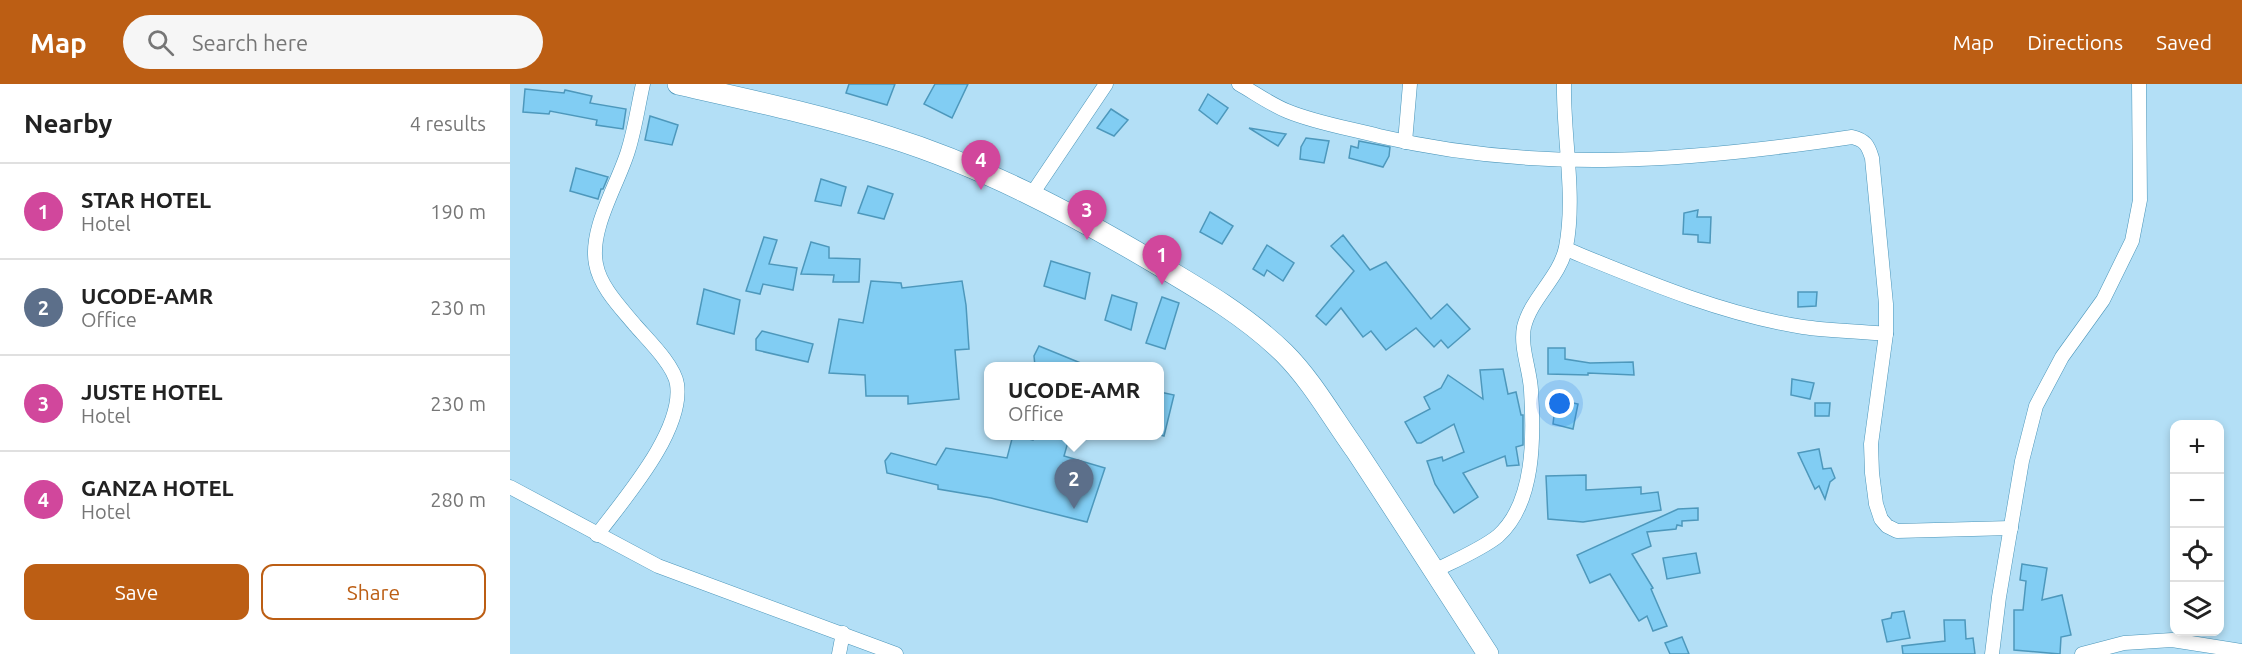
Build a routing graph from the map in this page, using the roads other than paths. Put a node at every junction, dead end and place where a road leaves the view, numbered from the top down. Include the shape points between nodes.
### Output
1 (644, 84) edge
2 (678, 84) edge
3 (1106, 84) edge
4 (1239, 84) edge
5 (1410, 84) edge
6 (1564, 84) edge
7 (2139, 84) edge
8 (1405, 142) junction
9 (1568, 161) junction
10 (1032, 194) junction
11 (1566, 249) junction
12 (1886, 334) junction
13 (513, 490) edge
14 (2011, 528) junction
15 (597, 535) junction
16 (1434, 571) junction
17 (843, 633) junction
18 (2242, 651) edge
19 (839, 654) edge
20 (896, 654) edge
21 (1488, 654) edge
22 (1992, 654) edge
23 (2082, 654) edge

1 - 15 street via 628,152 604,211 595,263 618,304 668,364 677,383 676,400 659,450
2 - 10 main road via 891,137
3 - 10 street
4 - 8 street via 1312,120
5 - 8 street
6 - 9 street
7 - 14 street via 2140,200 2132,242 2103,300 2062,357 2036,406
8 - 9 street via 1468,154
9 - 11 street
9 - 12 street via 1694,156 1862,139 1872,158
10 - 16 main road via 1210,295 1284,353 1308,380
11 - 12 street via 1626,274 1745,314 1804,327
11 - 16 street via 1524,329 1531,389 1531,455 1528,482 1515,514 1496,538
12 - 14 street via 1871,444 1881,519 1897,531
13 - 15 street
14 - 22 street
15 - 17 street via 658,566
16 - 21 main road
17 - 19 street
17 - 20 street
18 - 23 street via 2172,640 2124,643

